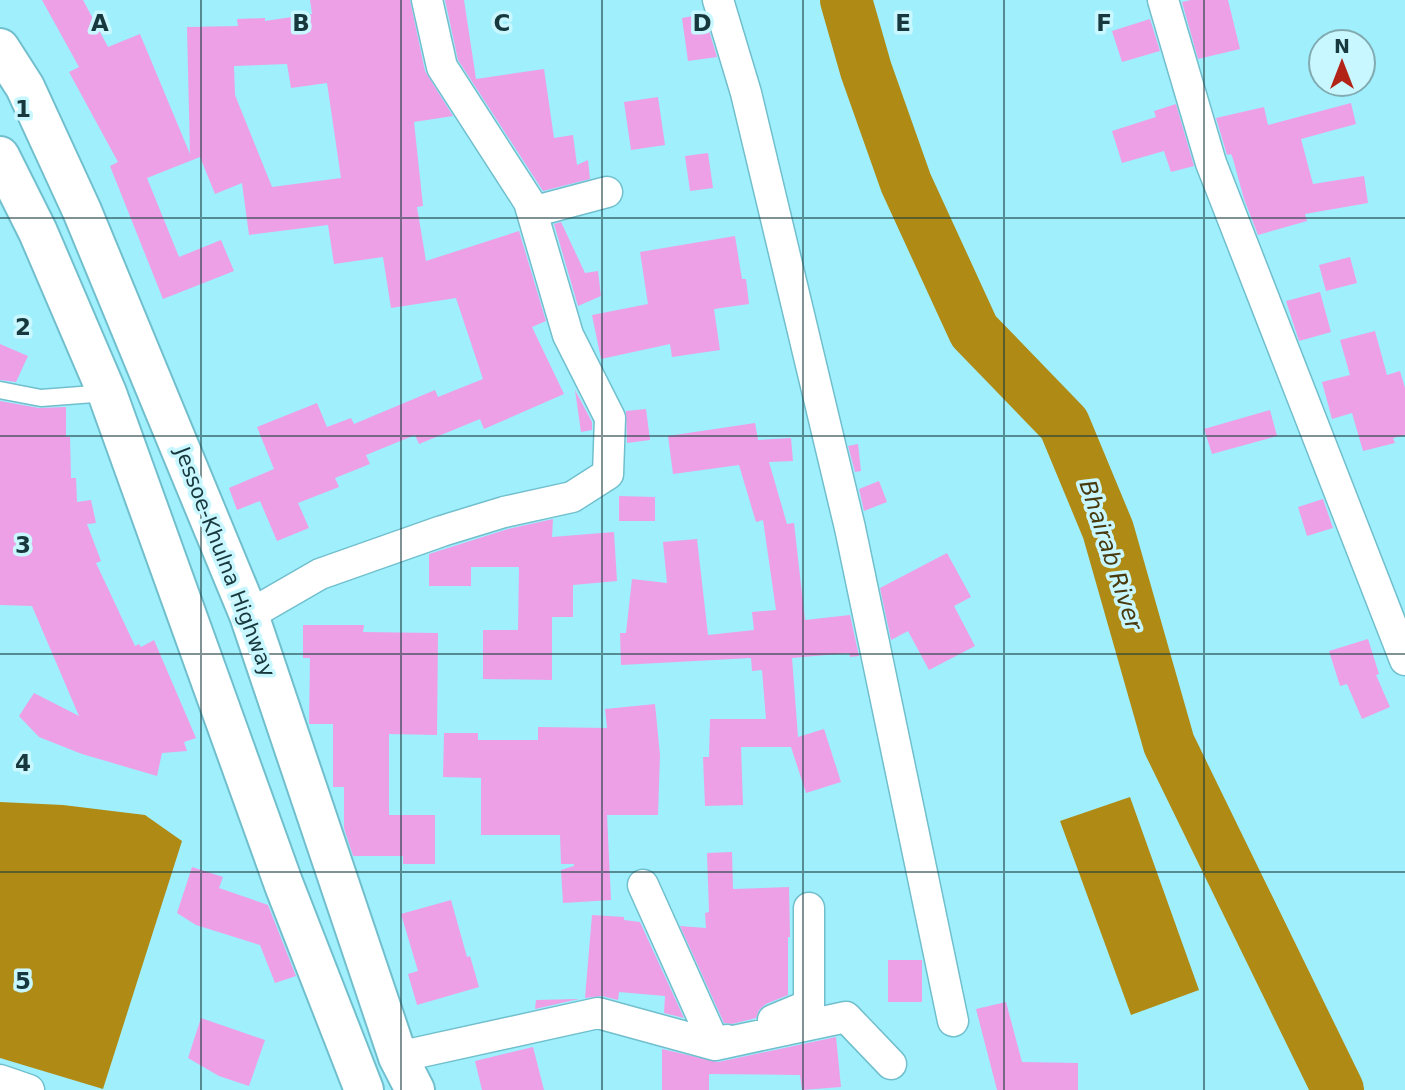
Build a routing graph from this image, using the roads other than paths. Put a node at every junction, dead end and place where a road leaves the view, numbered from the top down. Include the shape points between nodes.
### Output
1 (427, 0) edge
2 (718, 0) edge
3 (1163, 0) edge
4 (0, 48) edge
5 (0, 156) edge
6 (607, 191) dead end
7 (532, 212) junction
8 (0, 390) edge
9 (107, 393) junction
10 (249, 615) junction
11 (1405, 660) edge
12 (643, 885) dead end
13 (809, 908) dead end
14 (953, 1021) dead end
15 (715, 1045) junction
16 (891, 1064) dead end
17 (406, 1074) edge
18 (0, 1080) edge
19 (29, 1090) edge
20 (364, 1090) edge

1 - 7 street via 442,67
2 - 14 street via 746,93 850,528
3 - 11 street via 1211,163
4 - 10 highway, Jessoe-Khulna Highway via 25,87 82,211
5 - 9 highway
6 - 7 street
7 - 10 street via 568,335 610,418 608,474 572,497 504,512 320,574
8 - 9 lane via 41,398
9 - 20 highway via 284,885
10 - 17 highway, Jessoe-Khulna Highway
12 - 15 street
13 - 15 street via 809,1005
15 - 16 street via 846,1017
15 - 17 street via 598,1013
18 - 19 street

